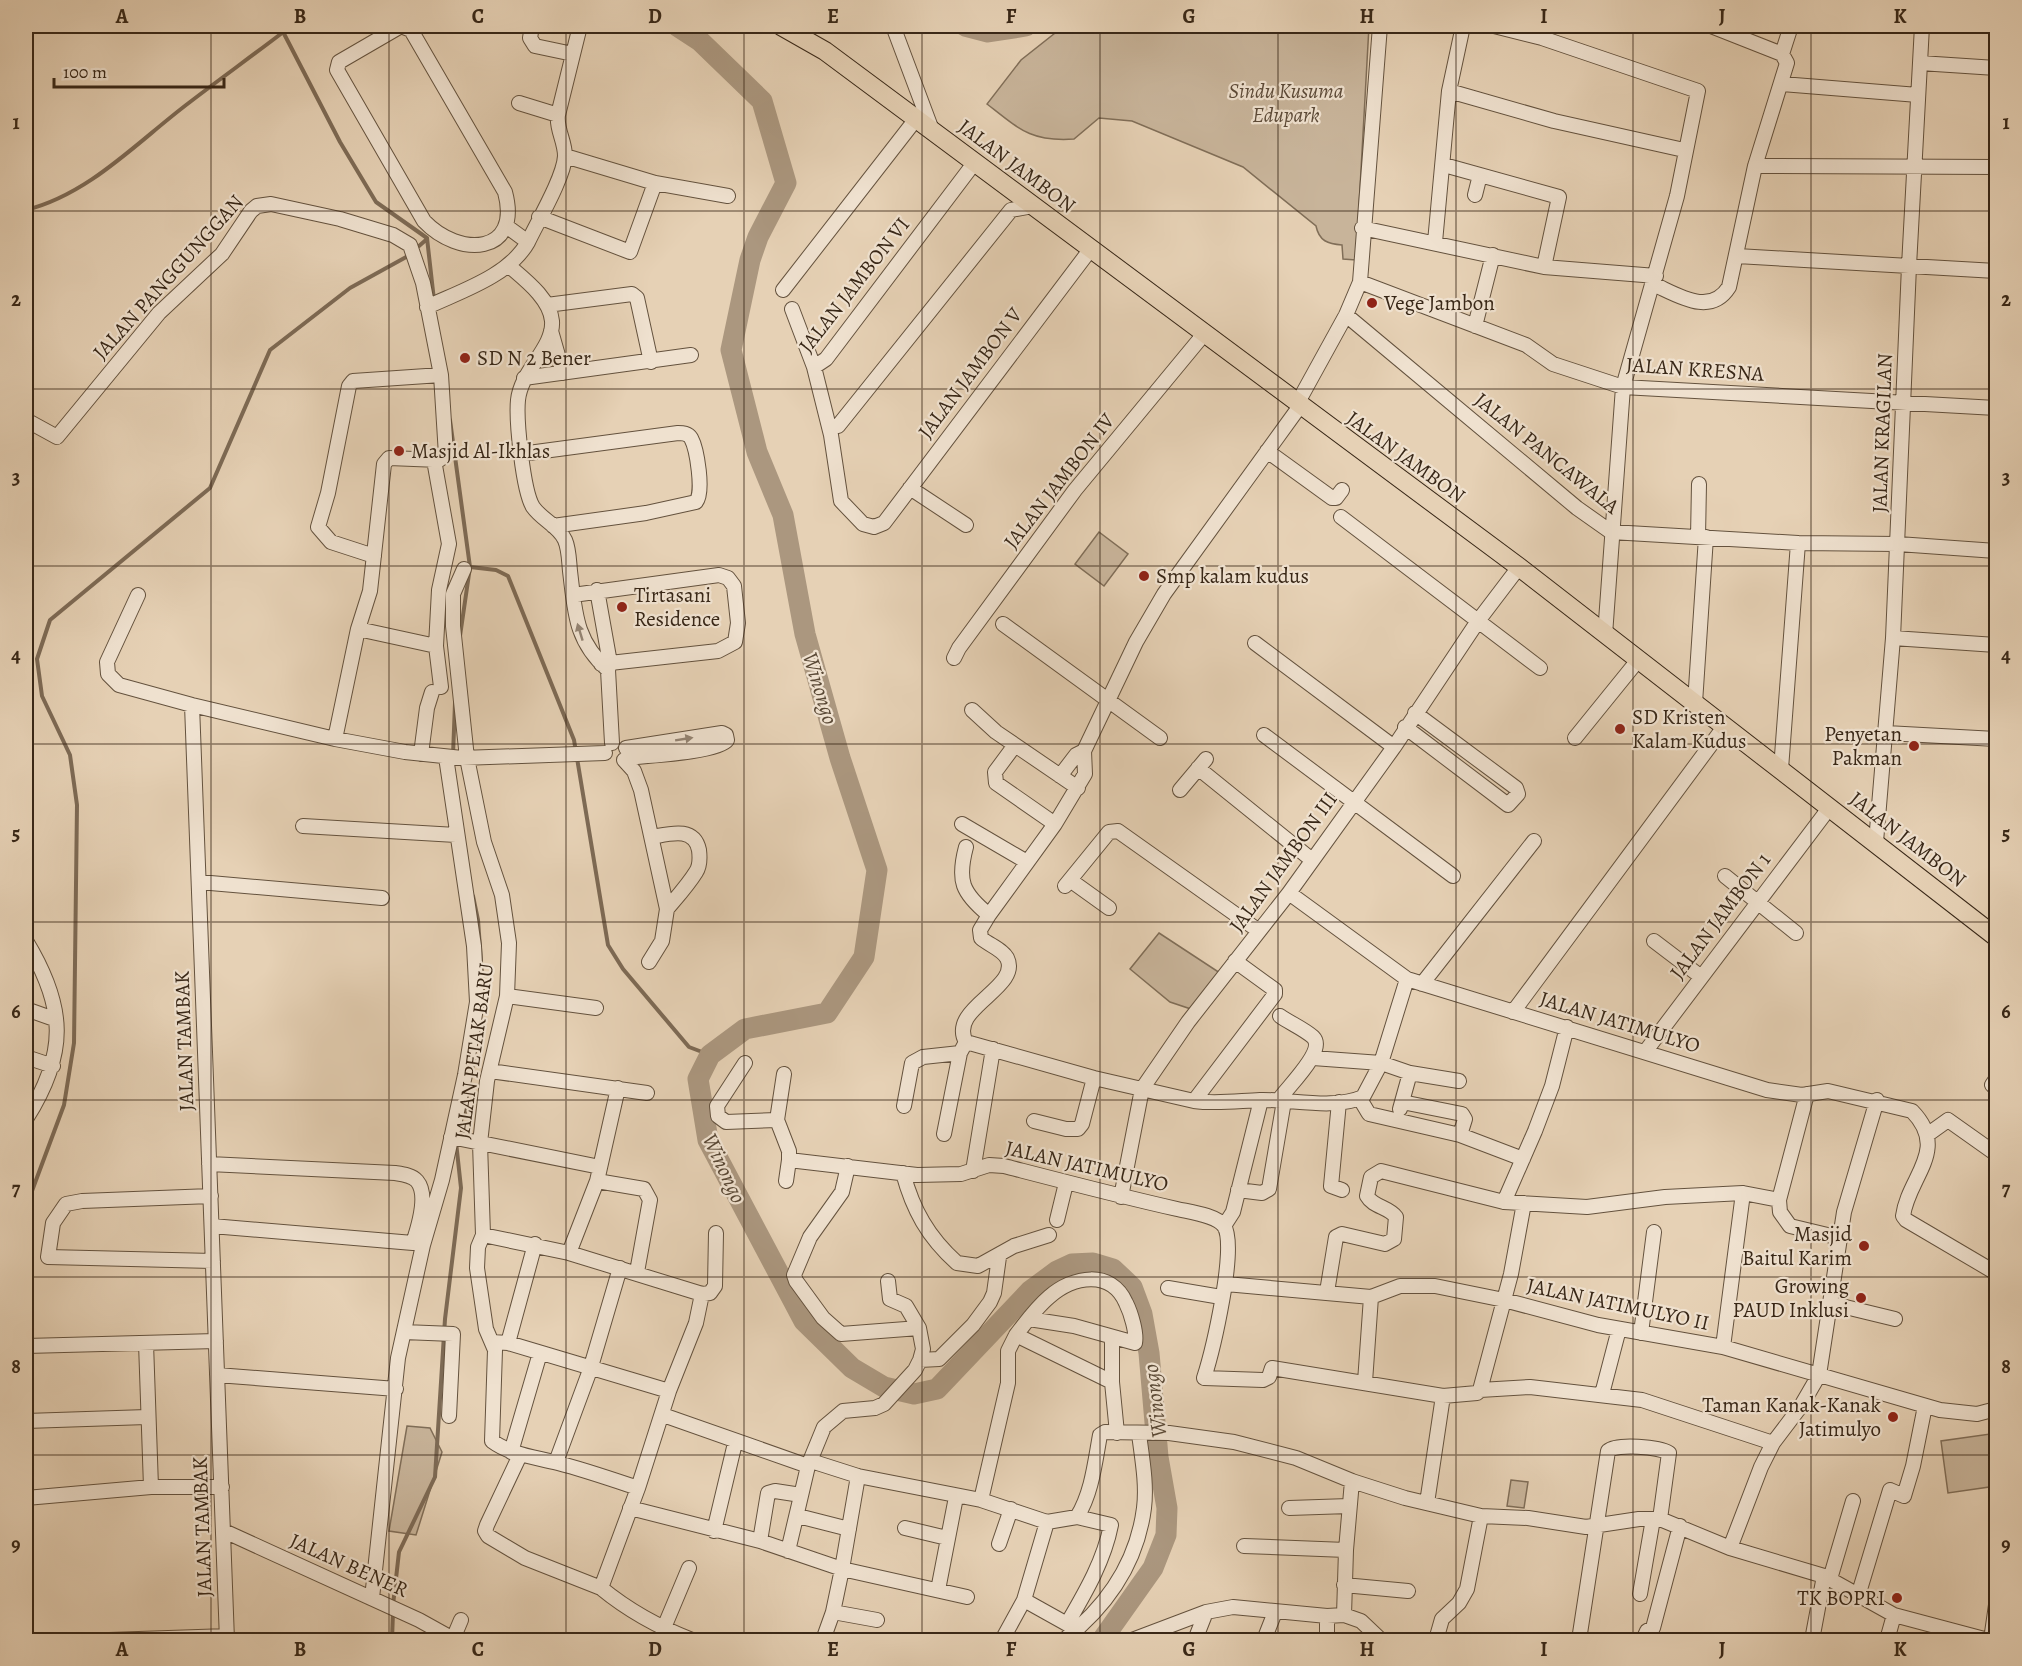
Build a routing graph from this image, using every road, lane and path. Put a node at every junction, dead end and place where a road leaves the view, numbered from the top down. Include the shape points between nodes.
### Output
1 (532, 26) edge
2 (580, 26) edge
3 (781, 26) edge
4 (893, 26) edge
5 (1380, 26) edge
6 (1463, 26) edge
7 (1494, 26) edge
8 (1711, 26) edge
9 (1791, 26) edge
10 (1921, 26) edge
11 (407, 27) edge
12 (573, 54) junction
13 (1783, 56) junction
14 (1920, 63) junction
15 (1996, 68) edge
16 (1782, 84) junction
17 (1449, 91) junction
18 (1918, 95) junction
19 (519, 103) dead end
20 (558, 115) junction
21 (916, 119) junction
22 (932, 130) junction
23 (1684, 150) junction
24 (565, 156) junction
25 (975, 162) junction
26 (1444, 165) junction
27 (1914, 165) junction
28 (1755, 166) junction
29 (1996, 167) edge
30 (1480, 175) junction
31 (655, 183) junction
32 (1475, 195) dead end
33 (728, 196) dead end
34 (1033, 206) junction
35 (539, 216) junction
36 (506, 226) junction
37 (1362, 228) junction
38 (493, 242) junction
39 (528, 242) junction
40 (1435, 242) junction
41 (1090, 250) junction
42 (1493, 255) junction
43 (1737, 256) junction
44 (511, 262) junction
45 (1908, 266) junction
46 (1544, 267) junction
47 (1996, 270) edge
48 (1654, 280) junction
49 (1360, 282) junction
50 (783, 290) dead end
51 (433, 304) junction
52 (547, 305) junction
53 (792, 309) dead end
54 (1347, 315) junction
55 (1475, 326) junction
56 (551, 331) junction
57 (1204, 334) junction
58 (691, 355) dead end
59 (651, 362) junction
60 (814, 367) junction
61 (563, 373) junction
62 (441, 375) junction
63 (524, 378) junction
64 (1623, 387) junction
65 (1905, 404) junction
66 (1298, 405) junction
67 (1996, 408) edge
68 (26, 420) edge
69 (838, 426) dead end
70 (1267, 451) junction
71 (521, 454) junction
72 (434, 460) junction
73 (1699, 484) dead end
74 (910, 488) junction
75 (1342, 490) dead end
76 (1341, 517) dead end
77 (884, 522) joint
78 (966, 525) dead end
79 (554, 526) junction
80 (1611, 532) junction
81 (1702, 537) junction
82 (1798, 543) junction
83 (1898, 544) junction
84 (1996, 551) edge
85 (374, 556) junction
86 (1519, 567) junction
87 (464, 569) dead end
88 (597, 590) junction
89 (138, 595) dead end
90 (573, 595) junction
91 (1478, 621) junction
92 (1003, 624) dead end
93 (358, 629) junction
94 (1605, 635) junction
95 (1893, 638) junction
96 (1255, 643) dead end
97 (1996, 645) edge
98 (436, 646) junction
99 (954, 658) dead end
100 (1639, 658) junction
101 (606, 666) junction
102 (1540, 668) dead end
103 (1107, 700) junction
104 (1695, 703) junction
105 (192, 705) junction
106 (972, 710) dead end
107 (1415, 712) junction
108 (1405, 727) junction
109 (1724, 727) junction
110 (1886, 733) junction
111 (1264, 735) dead end
112 (1160, 738) dead end
113 (1575, 738) dead end
114 (335, 739) junction
115 (1996, 739) edge
116 (709, 741) dead end
117 (1015, 745) junction
118 (1394, 747) junction
119 (609, 748) junction
120 (1084, 751) junction
121 (421, 754) junction
122 (625, 755) junction
123 (456, 758) junction
124 (1781, 769) junction
125 (1060, 776) junction
126 (1078, 788) junction
127 (1180, 790) dead end
128 (1353, 802) junction
129 (1830, 807) junction
130 (962, 824) dead end
131 (1054, 824) junction
132 (303, 826) dead end
133 (456, 835) junction
134 (652, 837) junction
135 (1534, 841) dead end
136 (1876, 842) junction
137 (966, 847) dead end
138 (1312, 860) junction
139 (1027, 862) junction
140 (1453, 876) dead end
141 (1725, 876) dead end
142 (199, 882) junction
143 (1288, 893) junction
144 (381, 898) dead end
145 (1757, 901) junction
146 (1108, 908) dead end
147 (667, 909) junction
148 (989, 915) junction
149 (1259, 931) junction
150 (1796, 933) dead end
151 (1996, 937) edge
152 (26, 941) edge
153 (1654, 941) dead end
154 (31, 958) edge
155 (1235, 961) junction
156 (649, 962) dead end
157 (1700, 976) junction
158 (1407, 979) junction
159 (1422, 984) junction
160 (507, 996) junction
161 (596, 1008) dead end
162 (26, 1009) edge
163 (1513, 1012) junction
164 (1280, 1016) dead end
165 (54, 1019) junction
166 (1567, 1027) junction
167 (963, 1048) junction
168 (993, 1048) junction
169 (1645, 1052) junction
170 (26, 1057) edge
171 (1313, 1058) junction
172 (745, 1063) dead end
173 (1381, 1063) junction
174 (52, 1066) junction
175 (490, 1071) junction
176 (1410, 1073) junction
177 (784, 1074) dead end
178 (1094, 1078) junction
179 (1459, 1081) dead end
180 (618, 1088) junction
181 (1142, 1089) junction
182 (646, 1093) dead end
183 (1807, 1094) junction
184 (1360, 1099) junction
185 (1260, 1100) junction
186 (1877, 1100) junction
187 (1194, 1101) junction
188 (1281, 1101) junction
189 (1339, 1102) junction
190 (1402, 1102) junction
191 (904, 1106) dead end
192 (28, 1112) edge
193 (777, 1120) junction
194 (1397, 1120) junction
195 (1034, 1121) dead end
196 (944, 1134) dead end
197 (1460, 1135) junction
198 (1927, 1135) junction
199 (451, 1137) junction
200 (480, 1143) junction
201 (1996, 1154) edge
202 (1522, 1159) junction
203 (789, 1160) junction
204 (209, 1164) junction
205 (848, 1166) junction
206 (974, 1171) junction
207 (903, 1173) junction
208 (599, 1174) junction
209 (786, 1181) dead end
210 (1066, 1183) junction
211 (1238, 1190) junction
212 (1342, 1190) dead end
213 (1743, 1193) junction
214 (211, 1196) junction
215 (1121, 1197) junction
216 (1779, 1200) junction
217 (1504, 1202) junction
218 (1524, 1203) junction
219 (1057, 1220) dead end
220 (212, 1226) junction
221 (1224, 1226) junction
222 (1654, 1232) dead end
223 (716, 1233) dead end
224 (483, 1235) junction
225 (1049, 1235) dead end
226 (1840, 1238) junction
227 (535, 1244) junction
228 (569, 1253) junction
229 (999, 1257) junction
230 (213, 1261) junction
231 (620, 1268) junction
232 (637, 1272) junction
233 (1996, 1273) edge
234 (888, 1281) dead end
235 (1226, 1284) junction
236 (1168, 1288) dead end
237 (1326, 1292) junction
238 (702, 1294) junction
239 (1221, 1297) junction
240 (1371, 1297) junction
241 (1504, 1300) junction
242 (1829, 1303) junction
243 (1029, 1319) junction
244 (1895, 1319) dead end
245 (919, 1328) junction
246 (1619, 1329) junction
247 (404, 1332) junction
248 (1641, 1333) junction
249 (1016, 1335) junction
250 (1112, 1338) junction
251 (216, 1341) junction
252 (492, 1342) junction
253 (146, 1343) junction
254 (508, 1343) junction
255 (26, 1346) edge
256 (1723, 1347) junction
257 (540, 1353) junction
258 (920, 1360) junction
259 (591, 1370) junction
260 (217, 1375) junction
261 (1819, 1375) junction
262 (1365, 1382) junction
263 (1112, 1383) junction
264 (396, 1389) junction
265 (1480, 1390) junction
266 (669, 1391) junction
267 (1602, 1394) junction
268 (1443, 1396) junction
269 (1925, 1406) junction
270 (1996, 1408) edge
271 (663, 1415) junction
272 (449, 1416) dead end
273 (147, 1417) junction
274 (26, 1421) edge
275 (1117, 1433) junction
276 (1141, 1434) junction
277 (735, 1443) junction
278 (1773, 1443) junction
279 (515, 1453) junction
280 (556, 1462) junction
281 (809, 1463) junction
282 (858, 1476) junction
283 (1352, 1481) junction
284 (152, 1487) junction
285 (222, 1487) junction
286 (638, 1488) junction
287 (801, 1496) junction
288 (956, 1497) junction
289 (26, 1498) edge
290 (981, 1500) junction
291 (1853, 1501) dead end
292 (1427, 1503) junction
293 (1349, 1506) junction
294 (630, 1508) junction
295 (1288, 1508) dead end
296 (1011, 1509) junction
297 (798, 1516) junction
298 (1481, 1516) junction
299 (1077, 1517) junction
300 (1657, 1519) junction
301 (1047, 1522) junction
302 (1680, 1526) junction
303 (1598, 1527) junction
304 (905, 1528) dead end
305 (849, 1529) junction
306 (714, 1531) junction
307 (224, 1532) junction
308 (947, 1538) junction
309 (760, 1541) junction
310 (999, 1544) dead end
311 (1244, 1545) dead end
312 (1730, 1548) junction
313 (1346, 1550) junction
314 (788, 1551) junction
315 (689, 1568) dead end
316 (842, 1569) junction
317 (1827, 1578) junction
318 (1344, 1586) junction
319 (601, 1588) junction
320 (938, 1590) junction
321 (1408, 1591) dead end
322 (1640, 1594) dead end
323 (1858, 1596) junction
324 (968, 1597) dead end
325 (372, 1598) junction
326 (1024, 1600) junction
327 (1996, 1605) edge
328 (833, 1612) junction
329 (1206, 1612) junction
330 (1275, 1612) junction
331 (1344, 1615) junction
332 (1894, 1615) junction
333 (1327, 1616) junction
334 (461, 1620) dead end
335 (877, 1620) dead end
336 (1072, 1627) junction
337 (667, 1634) edge
338 (227, 1638) edge
339 (454, 1640) edge
340 (109, 1641) edge
341 (692, 1641) edge
342 (823, 1641) edge
343 (1002, 1641) edge
344 (1064, 1641) edge
345 (1132, 1641) edge
346 (1196, 1641) edge
347 (1264, 1641) edge
348 (1327, 1641) edge
349 (1381, 1641) edge
350 (1436, 1641) edge
351 (1579, 1641) edge
352 (1643, 1641) edge
353 (1812, 1641) edge
354 (1887, 1641) edge
355 (1990, 1641) edge

1 - 12 street via 530,38 535,46
2 - 12 street
3 - 21 main road, JALAN JAMBON via 825,51
4 - 22 street
5 - 37 street
6 - 17 street
7 - 23 street via 1698,90
8 - 13 street
9 - 13 street
10 - 14 street, JALAN KRAGILAN
11 - 36 street via 502,184 507,200
11 - 38 street via 339,62 337,70 424,221 441,237 462,246
12 - 20 street
13 - 16 street via 1787,63
14 - 15 street
14 - 18 street, JALAN KRAGILAN
16 - 18 street
16 - 28 street
17 - 23 street via 1554,121
17 - 26 street
18 - 27 street, JALAN KRAGILAN
19 - 20 street
20 - 24 street
21 - 22 main road, JALAN JAMBON
21 - 50 street
22 - 25 main road, JALAN JAMBON
23 - 48 street via 1677,196
24 - 31 street
24 - 35 street
25 - 34 main road, JALAN JAMBON
25 - 60 street, JALAN JAMBON VI via 826,359
26 - 30 street
26 - 40 street
27 - 28 street
27 - 29 street
27 - 45 street, JALAN KRAGILAN
28 - 43 street
30 - 32 street
30 - 46 street via 1559,197
31 - 33 street
31 - 35 street via 630,252
34 - 41 main road, JALAN JAMBON
34 - 69 street via 1011,210
35 - 39 street
36 - 38 street
36 - 39 street
37 - 40 street
37 - 49 street
38 - 44 street
39 - 44 street
40 - 42 street
41 - 57 main road, JALAN JAMBON
41 - 74 street, JALAN JAMBON V
42 - 46 street
42 - 55 street
43 - 45 street
43 - 48 street via 1724,295 1706,303 1693,302
44 - 51 street via 490,277
44 - 52 street
45 - 47 street
45 - 65 street, JALAN KRAGILAN
46 - 48 street
48 - 64 street
49 - 54 street
49 - 55 street, JALAN KRESNA
51 - 62 street
51 - 68 street, JALAN PANGGUNGGAN via 414,254 402,238 340,219 264,204 245,217 215,262 159,313 57,437
52 - 56 street
52 - 59 street via 632,294 637,298
53 - 60 street
54 - 66 street
54 - 80 street, JALAN PANCAWALA via 1577,508
55 - 64 street, JALAN KRESNA via 1526,345 1553,364
56 - 61 street
56 - 63 street
57 - 66 main road, JALAN JAMBON
57 - 99 street, JALAN JAMBON IV via 1075,490
58 - 59 street
59 - 61 street
60 - 77 street, JALAN JAMBON VI via 831,435 841,501 863,524 874,527
61 - 63 street
62 - 72 street via 447,452 444,459
62 - 85 street via 353,381 349,386 318,527 331,542
63 - 71 street via 517,407
64 - 65 street, JALAN KRESNA
64 - 80 street
65 - 67 street, JALAN KRESNA
65 - 83 street, JALAN KRAGILAN
66 - 70 street
66 - 86 main road, JALAN JAMBON
70 - 75 street via 1332,498
70 - 103 street via 1164,594
71 - 79 street via 531,503
71 - 79 street via 678,433 691,439 701,487 696,502
72 - 85 street via 385,460
72 - 98 street via 449,544 439,590
73 - 81 street
74 - 77 street, JALAN JAMBON V
74 - 78 street
76 - 91 street
79 - 90 street via 566,540
80 - 81 street, JALAN PANCAWALA
80 - 94 street
81 - 82 street, JALAN PANCAWALA
81 - 104 street
82 - 83 street, JALAN PANCAWALA
82 - 124 street
83 - 84 street, JALAN PANCAWALA
83 - 95 street, JALAN KRAGILAN
85 - 93 street via 370,591
86 - 91 street, JALAN JAMBON III
86 - 94 main road, JALAN JAMBON
87 - 123 street via 453,594
88 - 90 street
88 - 101 street
88 - 101 street via 718,575 728,578 734,586 738,637 732,646
89 - 105 street via 107,662 108,674 119,685
101 -> 90 street via 583,641
91 - 102 street
91 - 107 street, JALAN JAMBON III
92 - 103 street
93 - 98 street
93 - 114 street
94 - 100 main road, JALAN JAMBON
95 - 97 street
95 - 110 street, JALAN KRAGILAN
96 - 118 street
98 - 121 street via 436,689 427,708
100 - 104 main road, JALAN JAMBON
100 - 113 street
101 - 119 street
103 - 112 street
103 - 120 street
104 - 109 main road, JALAN JAMBON
105 - 114 street
105 - 142 street, JALAN TAMBAK
106 - 117 street
107 - 108 street, JALAN JAMBON III
107 - 108 street via 1516,788 1518,794 1508,806
108 - 118 street, JALAN JAMBON III
109 - 124 main road, JALAN JAMBON
109 - 163 street
110 - 115 street
110 - 136 street, JALAN KRAGILAN
111 - 128 street
114 - 121 street
116 - 122 street
117 - 125 street
117 - 131 street via 995,772 996,783
118 - 128 street, JALAN JAMBON III
119 - 122 street via 620,742
119 - 122 street via 612,762
119 - 123 street
120 - 125 street via 1076,755
120 - 126 street via 1082,758 1087,770
121 - 123 street
122 - 134 street via 634,771
123 - 133 street
123 - 160 street, JALAN PETAK BARU via 506,909
124 - 129 main road, JALAN JAMBON
125 - 126 street
126 - 131 street
127 - 138 street via 1202,764
128 - 138 street, JALAN JAMBON III
128 - 140 street
129 - 136 main road, JALAN JAMBON
129 - 145 street, JALAN JAMBON 1
130 - 139 street
131 - 139 street
132 - 133 street
133 - 199 street via 477,987 471,1044
134 - 147 street
134 - 147 street via 683,833 698,847 696,872
135 - 159 street
136 - 151 main road, JALAN JAMBON
137 - 148 street via 963,888 971,901
138 - 143 street, JALAN JAMBON III
139 - 148 street
141 - 145 street
142 - 144 street
142 - 204 street, JALAN TAMBAK
143 - 149 street, JALAN JAMBON III
143 - 158 street, JALAN JATIMULYO
145 - 150 street
145 - 157 street, JALAN JAMBON 1
146 - 149 street via 1067,883 1109,832 1118,831
147 - 156 street via 662,941
148 - 167 street via 980,930 981,938 1003,953 1008,970 962,1022
149 - 155 street, JALAN JAMBON III
152 - 154 street
153 - 157 street
154 - 165 street via 49,983
155 - 181 street, JALAN JAMBON III
155 - 187 street via 1275,990 1275,994
157 - 169 street, JALAN JAMBON 1
158 - 159 street, JALAN JATIMULYO
158 - 173 street
159 - 163 street, JALAN JATIMULYO
160 - 161 street
160 - 175 street, JALAN PETAK BARU
162 - 165 street
163 - 166 street, JALAN JATIMULYO
164 - 171 street via 1312,1037 1316,1045
165 - 174 street via 57,1033
166 - 169 street, JALAN JATIMULYO
166 - 202 street via 1552,1086
167 - 168 street
167 - 191 street via 912,1063
167 - 196 street
168 - 178 street
168 - 206 street
169 - 183 street, JALAN JATIMULYO via 1767,1090
170 - 174 street
171 - 173 street
171 - 188 street
172 - 193 street via 717,1106 718,1116 726,1122
173 - 176 street
173 - 184 street
174 - 192 street
175 - 180 street
175 - 200 street, JALAN PETAK BARU
176 - 179 street
176 - 190 street
177 - 193 street
178 - 181 street
178 - 195 street via 1078,1129
180 - 182 street
180 - 208 street
181 - 187 street
181 - 215 street, JALAN JAMBON III
183 - 186 street, JALAN JATIMULYO via 1822,1090
183 - 216 street
184 - 189 street
184 - 194 street via 1369,1114
185 - 187 street via 1217,1104
185 - 188 street
185 - 211 street
186 - 198 street, JALAN JATIMULYO via 1912,1111
186 - 226 street
188 - 189 street
188 - 211 street via 1269,1190
189 - 212 street via 1331,1186
190 - 194 street
190 - 197 street via 1462,1114 1465,1119
193 - 203 street
194 - 197 street
197 - 202 street
198 - 201 street via 1948,1120
198 - 233 street via 1926,1159 1904,1211 1906,1220
199 - 200 street
199 - 247 street
200 - 208 street
200 - 224 street, JALAN PETAK BARU
202 - 217 street
203 - 205 street, JALAN JATIMULYO
203 - 209 street
204 - 214 street, JALAN TAMBAK
204 - 220 street via 395,1173 412,1177 422,1191 413,1243
205 - 207 street, JALAN JATIMULYO
205 - 245 street via 842,1192 810,1237 795,1281 823,1318 842,1334
206 - 207 street, JALAN JATIMULYO
206 - 210 street, JALAN JATIMULYO via 1004,1166
207 - 229 street via 923,1226 957,1263 978,1266
208 - 228 street
208 - 232 street via 648,1193
210 - 215 street, JALAN JATIMULYO
210 - 219 street
211 - 221 street via 1232,1217
213 - 216 street
213 - 218 street via 1656,1198 1587,1208
213 - 256 street
214 - 220 street, JALAN TAMBAK
214 - 230 street via 66,1204 52,1223 48,1257
215 - 221 street, JALAN JATIMULYO via 1209,1217
216 - 226 street via 1780,1212 1790,1226
217 - 218 street
217 - 237 street via 1382,1171 1374,1173 1367,1196 1394,1214 1394,1239 1385,1244 1342,1234 1336,1237
218 - 241 street
220 - 230 street, JALAN TAMBAK
221 - 235 street via 1229,1252
222 - 248 street
223 - 238 street via 715,1286 712,1292
224 - 227 street
224 - 252 street, JALAN PETAK BARU via 477,1268 486,1329
225 - 229 street via 1014,1246
226 - 242 street
227 - 228 street
227 - 254 street
228 - 231 street
229 - 258 street via 994,1293 974,1325 939,1359
230 - 251 street, JALAN TAMBAK
231 - 232 street
231 - 259 street
232 - 238 street
234 - 245 street via 890,1299 906,1306
235 - 237 street, JALAN JATIMULYO II
235 - 239 street
236 - 239 street
237 - 240 street, JALAN JATIMULYO II
238 - 266 street via 696,1323
239 - 262 street via 1204,1378 1263,1380 1272,1368
240 - 241 street, JALAN JATIMULYO II via 1410,1284
240 - 262 street
241 - 246 street, JALAN JATIMULYO II
241 - 265 street
242 - 244 street
242 - 261 street
243 - 249 street
243 - 250 street via 1074,1326
243 - 250 street via 1062,1288 1097,1279 1120,1292 1136,1340 1132,1343
245 - 258 street via 923,1349
246 - 248 street, JALAN JATIMULYO II
246 - 267 street
247 - 264 street
247 - 272 street via 453,1334
248 - 256 street, JALAN JATIMULYO II
249 - 263 street
249 - 290 street via 1008,1351 1008,1383
250 - 263 street
251 - 253 street
251 - 260 street, JALAN TAMBAK
252 - 254 street
252 - 279 street, JALAN PETAK BARU via 492,1441
253 - 255 street
253 - 273 street
254 - 257 street
256 - 261 street, JALAN JATIMULYO II
257 - 259 street
257 - 279 street
258 - 281 street via 884,1404 850,1409 830,1421
259 - 266 street
259 - 280 street
260 - 264 street
260 - 285 street, JALAN TAMBAK
261 - 269 street, JALAN JATIMULYO II
261 - 278 street
262 - 268 street
263 - 275 street
264 - 325 street
265 - 267 street via 1530,1387
265 - 268 street via 1471,1395
266 - 271 street
267 - 278 street via 1642,1400
268 - 292 street
269 - 270 street, JALAN JATIMULYO II via 1977,1414
269 - 323 street via 1904,1496 1890,1490
271 - 277 street
271 - 286 street
273 - 274 street
273 - 284 street
275 - 276 street
275 - 299 street via 1100,1435 1092,1478
276 - 283 street via 1168,1433 1234,1442 1275,1452
276 - 336 street via 1144,1507 1136,1550 1112,1592
277 - 281 street
277 - 306 street
278 - 312 street
279 - 280 street
279 - 319 street via 485,1531 488,1536 525,1558
280 - 286 street
281 - 282 street
281 - 287 street
282 - 288 street
282 - 305 street
283 - 292 street
283 - 293 street
284 - 285 street
284 - 289 street
285 - 307 street, JALAN TAMBAK
286 - 294 street
287 - 297 street
287 - 309 street via 770,1492 765,1500
288 - 290 street
288 - 308 street
290 - 296 street
291 - 317 street
292 - 298 street
293 - 295 street
293 - 313 street
294 - 306 street
294 - 319 street
296 - 301 street
296 - 310 street
297 - 305 street
297 - 314 street
298 - 303 street
298 - 350 street via 1467,1589 1442,1619
299 - 301 street
299 - 336 street via 1111,1525
300 - 302 street
300 - 303 street
300 - 303 street via 1669,1453 1614,1447 1608,1451
300 - 322 street
301 - 326 street
302 - 312 street
302 - 352 street via 1653,1628
303 - 351 street
304 - 308 street
305 - 316 street
306 - 309 street
307 - 325 street, JALAN BENER
307 - 338 street, JALAN TAMBAK
308 - 320 street
309 - 314 street
311 - 313 street
312 - 317 street
313 - 318 street
314 - 316 street
315 - 337 street
316 - 320 street
316 - 328 street
317 - 323 street
317 - 353 street
318 - 321 street
318 - 331 street
319 - 337 street
320 - 324 street
323 - 332 street
325 - 339 street, JALAN BENER
326 - 336 street
326 - 343 street
327 - 355 street
328 - 335 street
328 - 342 street
329 - 330 street via 1233,1607
329 - 345 street
329 - 346 street
330 - 333 street
330 - 347 street
331 - 333 street
331 - 349 street via 1361,1621
332 - 354 street
332 - 355 street
333 - 348 street
334 - 339 street
336 - 344 street
337 - 341 street
338 - 340 street

